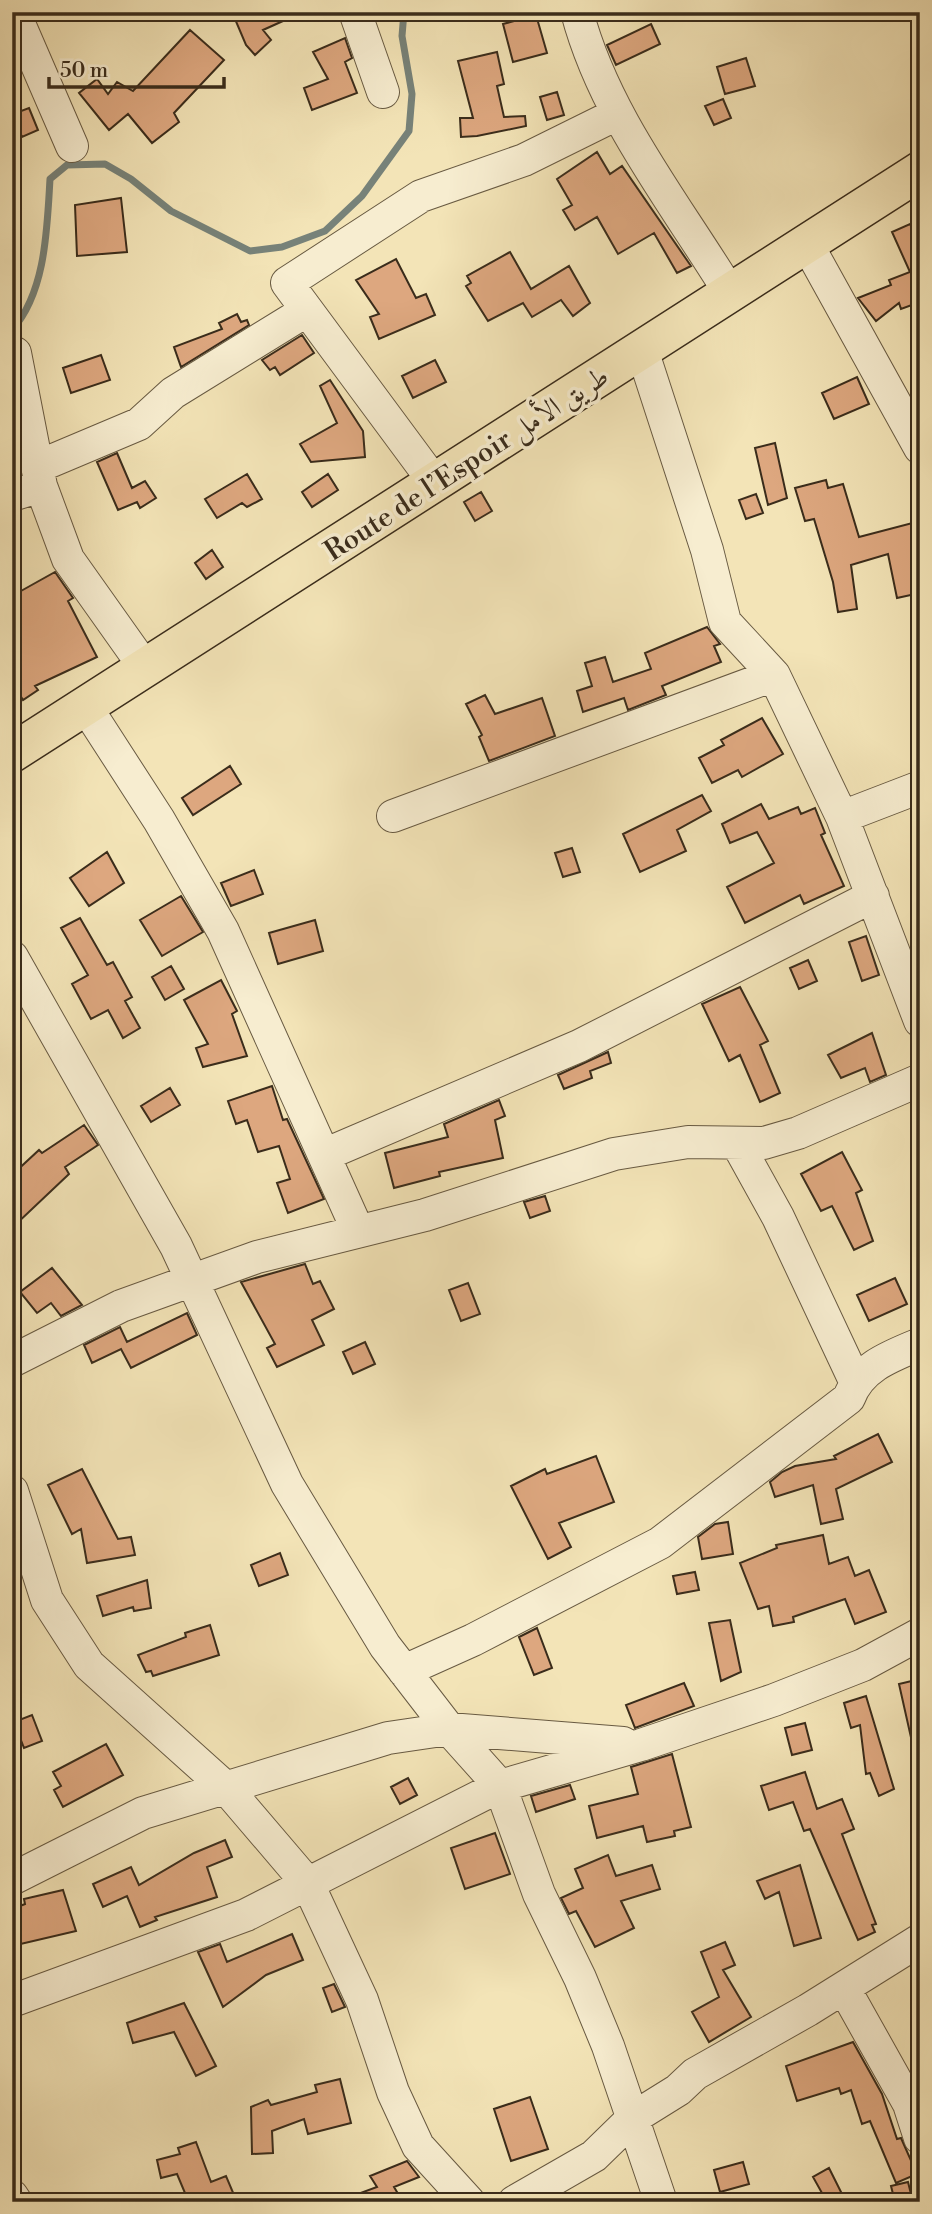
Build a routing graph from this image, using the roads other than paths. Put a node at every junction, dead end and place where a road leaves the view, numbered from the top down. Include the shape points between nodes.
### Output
1 (14, 12) edge
2 (355, 12) edge
3 (576, 12) edge
4 (383, 92) dead end
5 (617, 114) junction
6 (72, 146) dead end
7 (920, 171) edge
8 (807, 244) junction
9 (730, 293) junction
10 (306, 311) junction
11 (642, 350) junction
12 (15, 353) dead end
13 (920, 448) edge
14 (30, 482) edge
15 (435, 483) junction
16 (146, 669) junction
17 (774, 675) junction
18 (86, 707) junction
19 (12, 754) edge
20 (920, 787) edge
21 (393, 816) dead end
22 (842, 817) junction
23 (873, 896) junction
24 (12, 957) edge
25 (920, 1021) edge
26 (920, 1080) edge
27 (737, 1143) junction
28 (324, 1155) junction
29 (358, 1231) junction
30 (192, 1279) junction
31 (920, 1344) edge
32 (12, 1361) edge
33 (855, 1381) junction
34 (12, 1491) edge
35 (920, 1634) edge
36 (404, 1671) junction
37 (449, 1729) junction
38 (641, 1745) junction
39 (500, 1786) junction
40 (227, 1789) junction
41 (12, 1879) edge
42 (308, 1884) junction
43 (920, 1940) edge
44 (844, 1988) junction
45 (12, 2001) edge
46 (633, 2118) junction
47 (920, 2138) edge
48 (12, 2196) edge
49 (16, 2202) edge
50 (469, 2202) edge
51 (514, 2202) edge
52 (661, 2202) edge

1 - 6 street
2 - 4 street
3 - 5 street
5 - 9 street
5 - 10 street via 524,160 421,196 287,283
7 - 8 highway, Route de l’Espoir طريق الأمل
8 - 9 highway, Route de l’Espoir طريق الأمل
8 - 13 street
9 - 11 highway, Route de l’Espoir طريق الأمل
10 - 14 street via 173,393 139,424
10 - 15 street
11 - 15 highway, Route de l’Espoir طريق الأمل
11 - 17 street via 726,622
12 - 14 street
14 - 16 street via 68,559
15 - 16 highway, Route de l’Espoir طريق الأمل
16 - 18 highway, Route de l’Espoir طريق الأمل
17 - 21 street
17 - 22 street
18 - 19 highway, Route de l’Espoir طريق الأمل
18 - 28 street via 223,931
20 - 22 street
22 - 23 street
23 - 25 street
23 - 28 street via 579,1046
24 - 30 street
26 - 27 street via 798,1133 764,1143
27 - 29 street via 688,1142 614,1154 461,1204
27 - 33 street via 778,1217
28 - 29 street
29 - 30 street
30 - 32 street via 121,1306
30 - 36 street via 287,1484
31 - 33 street via 888,1358
33 - 36 street via 849,1398 660,1543
34 - 40 street via 47,1600 89,1665
35 - 38 street via 863,1665
36 - 37 street
37 - 38 street
37 - 39 street
37 - 40 street via 388,1738
38 - 39 street
39 - 42 street
39 - 46 street via 539,1894 580,1978
40 - 41 street via 143,1813
40 - 42 street
42 - 45 street via 189,1938
42 - 50 street via 362,2000 388,2080 418,2146
43 - 44 street
44 - 46 street via 695,2074
44 - 47 street via 909,2104
46 - 51 street via 594,2156
46 - 52 street
48 - 49 street

